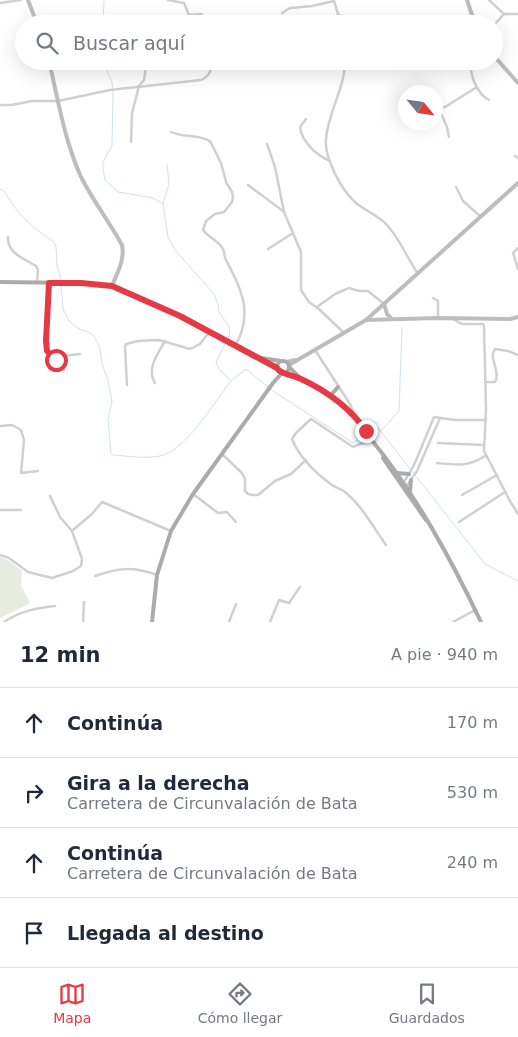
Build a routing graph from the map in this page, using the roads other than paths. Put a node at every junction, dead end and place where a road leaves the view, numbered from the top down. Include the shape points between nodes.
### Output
1 (21, 0) edge
2 (28, 0) edge
3 (168, 0) edge
4 (334, 0) edge
5 (467, 0) edge
6 (489, 0) edge
7 (0, 3) edge
8 (282, 13) dead end
9 (202, 14) dead end
10 (338, 14) edge
11 (504, 14) joint
12 (518, 14) edge
13 (34, 15) edge
14 (472, 15) edge
15 (503, 66) edge
16 (51, 70) edge
17 (146, 70) edge
18 (211, 70) edge
19 (344, 70) edge
20 (471, 70) edge
21 (518, 84) edge
22 (139, 86) junction
23 (477, 87) junction
24 (489, 100) dead end
25 (58, 101) junction
26 (0, 105) edge
27 (443, 106) edge
28 (306, 119) dead end
29 (443, 120) edge
30 (171, 132) dead end
31 (449, 137) dead end
32 (131, 142) dead end
33 (268, 144) dead end
34 (330, 161) junction
35 (518, 183) edge
36 (248, 185) dead end
37 (456, 187) dead end
38 (284, 212) junction
39 (481, 217) junction
40 (293, 233) junction
41 (8, 236) dead end
42 (518, 248) edge
43 (268, 249) dead end
44 (518, 269) edge
45 (418, 274) junction
46 (0, 282) edge
47 (37, 282) junction
48 (49, 283) junction
49 (112, 286) junction
50 (433, 298) dead end
51 (384, 304) junction
52 (317, 307) junction
53 (518, 317) edge
54 (438, 318) junction
55 (452, 318) junction
56 (392, 319) junction
57 (366, 320) junction
58 (210, 331) junction
59 (344, 333) junction
60 (165, 341) junction
61 (236, 346) junction
62 (315, 350) junction
63 (80, 354) dead end
64 (518, 355) edge
65 (54, 357) junction
66 (257, 357) junction
67 (281, 361) junction
68 (59, 365) dead end
69 (288, 365) junction
70 (277, 369) junction
71 (284, 373) junction
72 (301, 379) junction
73 (486, 382) junction
74 (155, 383) dead end
75 (272, 384) junction
76 (127, 385) dead end
77 (338, 387) junction
78 (330, 396) junction
79 (356, 417) junction
80 (440, 418) junction
81 (486, 420) junction
82 (0, 426) edge
83 (372, 439) junction
84 (438, 443) dead end
85 (484, 445) junction
86 (222, 455) junction
87 (486, 456) junction
88 (306, 460) junction
89 (437, 463) dead end
90 (38, 471) dead end
91 (410, 473) junction
92 (397, 474) junction
93 (496, 475) junction
94 (412, 479) junction
95 (404, 486) junction
96 (410, 491) junction
97 (505, 492) junction
98 (193, 494) junction
99 (462, 495) dead end
100 (50, 496) dead end
101 (0, 510) edge
102 (21, 510) dead end
103 (518, 514) edge
104 (236, 522) dead end
105 (459, 522) dead end
106 (430, 526) junction
107 (72, 531) junction
108 (171, 531) junction
109 (386, 544) dead end
110 (0, 554) edge
111 (157, 575) junction
112 (94, 576) dead end
113 (300, 587) dead end
114 (84, 602) dead end
115 (236, 604) dead end
116 (55, 606) dead end
117 (475, 610) junction
118 (480, 621) edge
119 (4, 622) edge
120 (83, 622) edge
121 (152, 622) edge
122 (229, 622) edge
123 (270, 622) edge
124 (453, 622) edge

1 - 7 street
2 - 13 street
3 - 9 street via 184,3 189,15
4 - 8 street via 290,8
4 - 10 street
5 - 14 street
6 - 11 street
11 - 12 street
15 - 21 street
16 - 25 street
17 - 22 street
18 - 22 street via 201,80
19 - 34 street via 327,131
20 - 23 street
22 - 25 street
22 - 32 street via 132,113
23 - 24 street
23 - 27 street
25 - 26 street
25 - 49 street via 82,178 122,245 122,261
28 - 34 street via 300,130 308,144 315,153
29 - 31 street
30 - 61 street via 210,141 232,192 232,202 224,212 210,217 203,230 223,248 239,284 245,311 243,332
33 - 38 street
34 - 45 street via 356,203 387,224
35 - 39 street
36 - 38 street
37 - 39 street via 463,201
38 - 40 street
39 - 45 street
40 - 43 street
40 - 52 street via 300,252 301,290 305,298
41 - 47 street via 12,250 36,266
42 - 44 street via 513,253
45 - 51 street
46 - 47 main road
47 - 48 main road
48 - 49 main road
48 - 65 street via 46,341 47,351
49 - 58 main road
50 - 54 street via 438,301
51 - 52 street via 368,291 349,288
51 - 56 street
51 - 57 street
52 - 59 street
53 - 55 street
54 - 55 street
54 - 56 street
55 - 73 street via 462,324 484,326
56 - 57 street
57 - 59 street
58 - 60 street via 194,348
58 - 61 main road
59 - 62 street
60 - 74 street via 152,367
60 - 76 street via 126,344
61 - 66 main road
62 - 69 street
62 - 77 street
63 - 65 street
64 - 73 street via 495,349 492,355 497,378 495,382
65 - 68 street via 64,370
66 - 67 main road
66 - 70 main road
67 - 69 main road
67 - 70 main road
69 - 71 main road
69 - 72 main road
70 - 71 main road
70 - 75 main road
71 - 72 main road
71 - 75 main road
72 - 78 main road
73 - 81 street
75 - 86 main road
77 - 78 main road
77 - 79 street
78 - 79 main road
79 - 83 main road
80 - 81 street
80 - 91 street via 434,417
80 - 94 street
81 - 85 street
82 - 90 street via 12,425 20,430 24,440 22,473
83 - 88 street via 354,447 311,420 292,439
83 - 92 main road
83 - 95 main road
84 - 85 street
85 - 87 street
86 - 88 street via 242,472 245,491 252,495 258,495 275,481 291,474
86 - 98 main road
87 - 89 street via 461,465
87 - 93 street
88 - 109 street via 319,475 345,492
91 - 92 main road
91 - 95 street
92 - 95 main road
93 - 97 street
93 - 99 street
94 - 95 street
94 - 96 main road
95 - 96 main road
95 - 106 main road
96 - 106 main road
97 - 103 street
97 - 105 street
98 - 104 street via 218,513 227,512
98 - 108 main road
100 - 107 street via 60,517
101 - 102 street
106 - 117 main road
107 - 108 street via 102,502
107 - 110 street via 83,563 73,571 52,578 28,572
108 - 111 main road
111 - 112 street via 136,568
111 - 121 main road
113 - 123 street via 289,603 279,600
114 - 120 street
115 - 122 street
116 - 119 street via 28,610
117 - 118 main road
117 - 124 street

